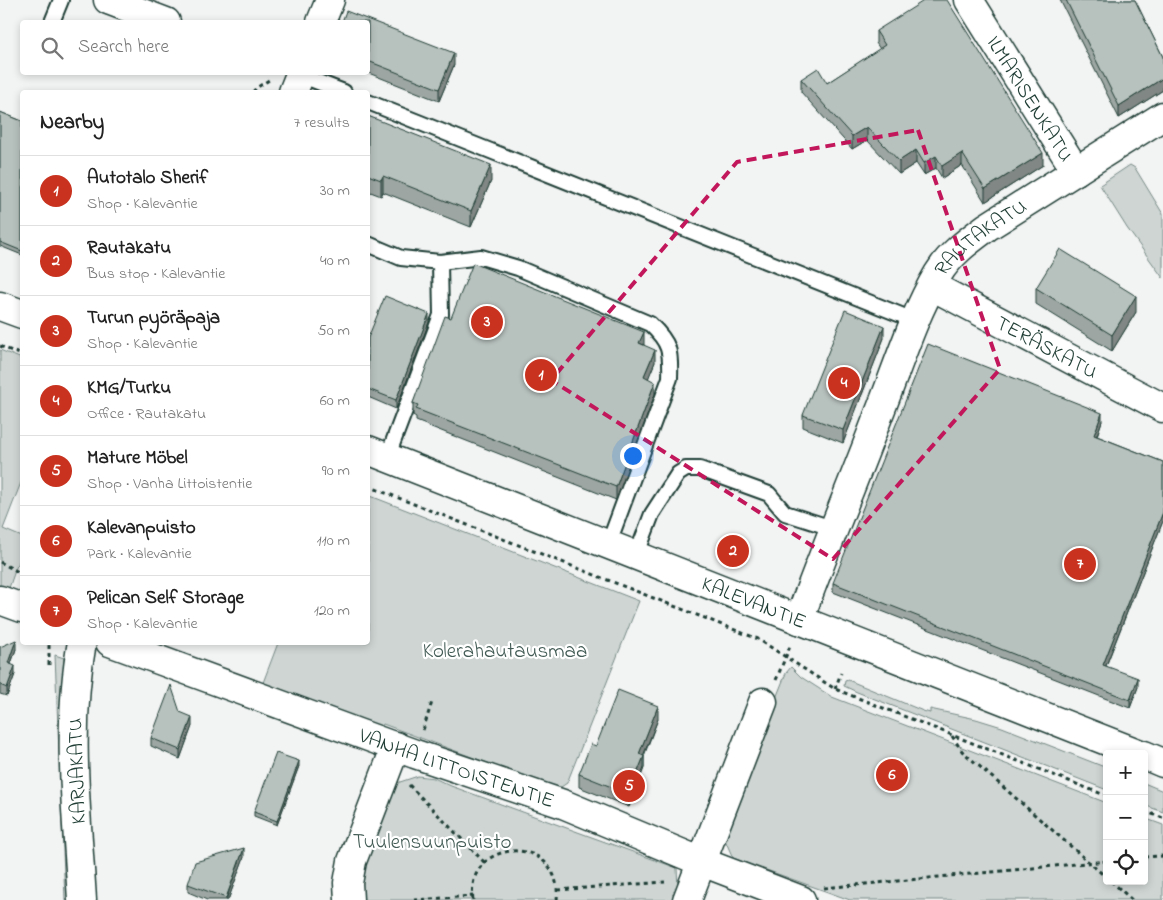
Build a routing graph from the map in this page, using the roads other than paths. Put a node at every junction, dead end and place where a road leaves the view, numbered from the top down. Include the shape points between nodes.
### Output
1 (60, 0) edge
2 (108, 0) edge
3 (330, 0) edge
4 (970, 0) edge
5 (53, 20) edge
6 (161, 20) edge
7 (322, 20) edge
8 (297, 78) edge
9 (337, 90) edge
10 (370, 103) edge
11 (1163, 116) edge
12 (1076, 171) junction
13 (370, 245) edge
14 (440, 262) junction
15 (932, 286) junction
16 (0, 306) edge
17 (20, 313) edge
18 (916, 321) junction
19 (1163, 408) edge
20 (377, 454) edge
21 (835, 529) junction
22 (608, 544) junction
23 (636, 556) junction
24 (0, 600) edge
25 (20, 607) edge
26 (799, 620) junction
27 (82, 645) edge
28 (118, 645) edge
29 (763, 702) dead end
30 (1130, 750) edge
31 (393, 755) junction
32 (1148, 757) edge
33 (1163, 763) edge
34 (694, 882) edge
35 (790, 896) edge
36 (82, 900) edge
37 (349, 900) edge

1 - 5 lane
2 - 6 street
3 - 7 street
4 - 12 street, ILMARISENKATU
8 - 9 lane
10 - 18 lane
11 - 12 street, RAUTAKATU
12 - 15 street, RAUTAKATU via 968,240 952,255
13 - 14 lane via 401,258
14 - 20 lane via 441,315
14 - 22 lane via 481,257 518,268 650,324 663,336 670,354 670,378
15 - 18 street, RAUTAKATU
15 - 19 street, TERÄSKATU
16 - 17 street
18 - 21 street, RAUTAKATU
20 - 22 street, KALEVANTIE
21 - 23 lane via 785,513 770,494 700,469 686,469 678,474 652,514
21 - 26 street, RAUTAKATU
22 - 23 street, KALEVANTIE
23 - 26 street, KALEVANTIE
24 - 25 street
26 - 30 street, KALEVANTIE
27 - 36 street, KARJAKATU via 74,723
28 - 31 street, VANHA LITTOISTENTIE
29 - 34 street
31 - 34 street, VANHA LITTOISTENTIE via 563,804
31 - 37 street via 352,860
32 - 33 street
34 - 35 street, VANHA LITTOISTENTIE

